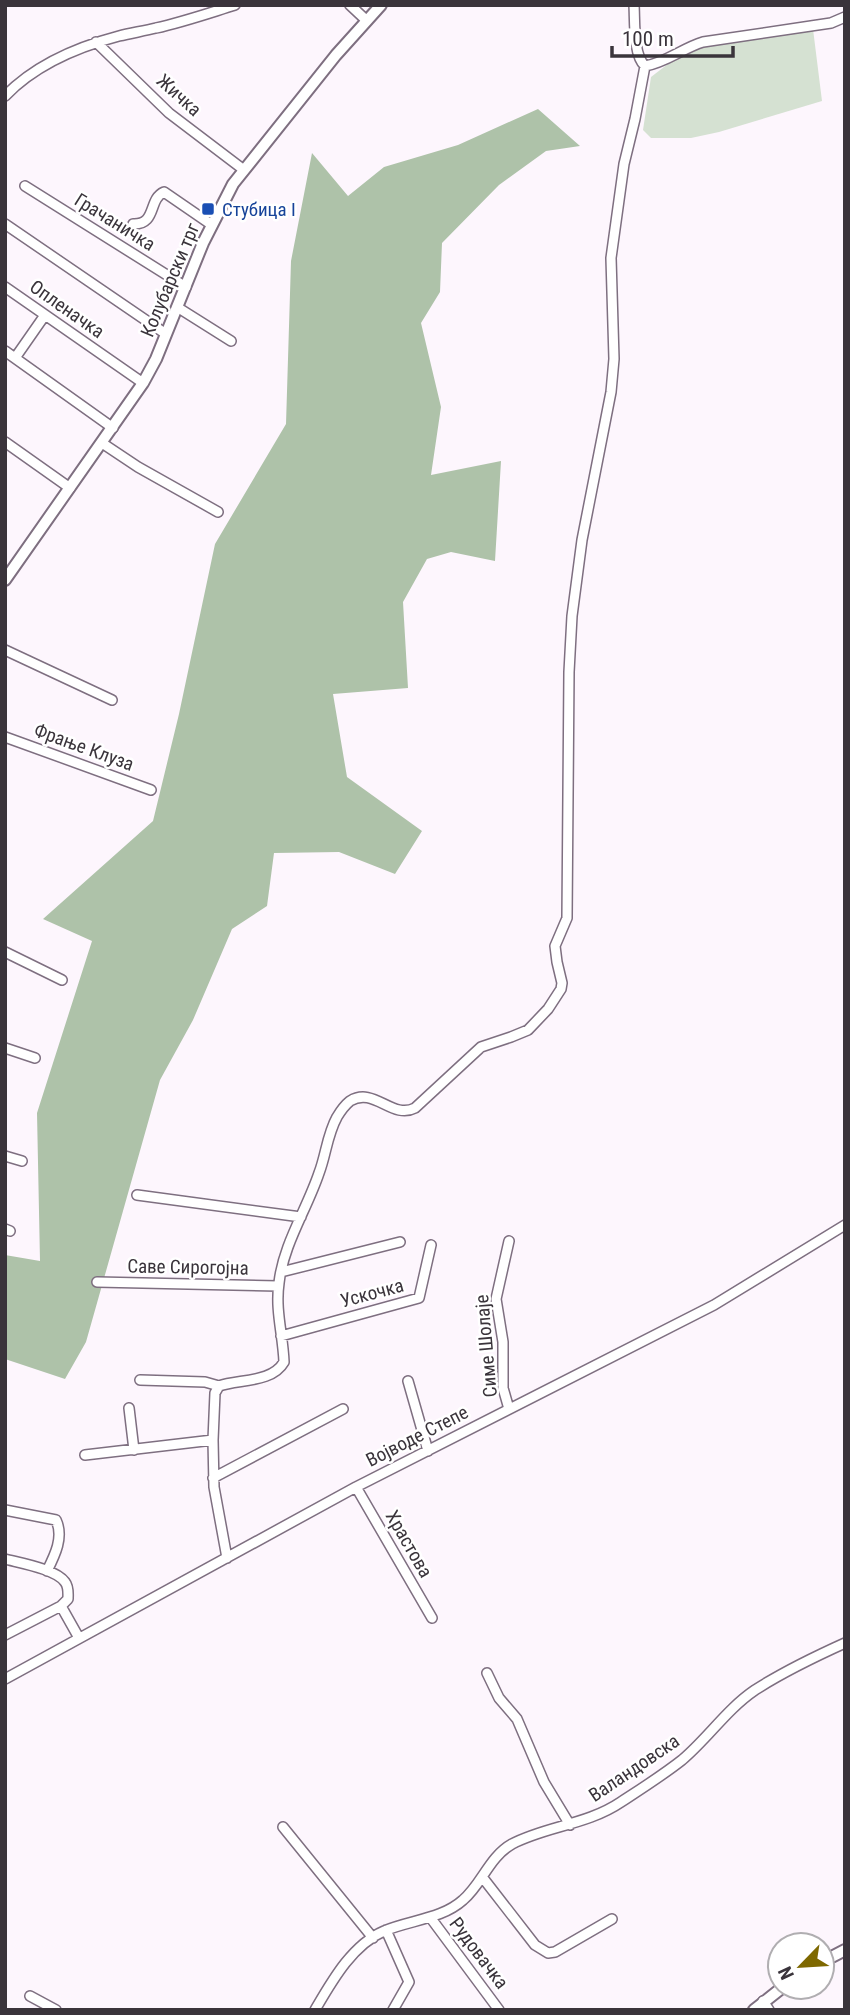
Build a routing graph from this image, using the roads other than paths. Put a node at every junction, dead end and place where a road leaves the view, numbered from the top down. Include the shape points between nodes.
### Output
1 (235, 5) edge
2 (350, 5) edge
3 (381, 5) edge
4 (634, 5) edge
5 (845, 17) edge
6 (366, 20) junction
7 (96, 42) junction
8 (645, 66) junction
9 (5, 96) edge
10 (244, 170) junction
11 (26, 187) dead end
12 (5, 224) edge
13 (133, 224) dead end
14 (212, 225) junction
15 (5, 286) edge
16 (186, 287) junction
17 (177, 307) junction
18 (45, 315) junction
19 (166, 334) junction
20 (231, 341) dead end
21 (5, 351) edge
22 (15, 358) junction
23 (143, 383) junction
24 (113, 428) junction
25 (5, 442) edge
26 (102, 443) junction
27 (70, 488) junction
28 (218, 512) dead end
29 (5, 580) edge
30 (5, 650) edge
31 (112, 701) dead end
32 (5, 737) edge
33 (151, 790) dead end
34 (5, 952) edge
35 (62, 980) dead end
36 (5, 1048) edge
37 (35, 1058) dead end
38 (5, 1156) edge
39 (22, 1161) dead end
40 (136, 1195) dead end
41 (301, 1217) junction
42 (845, 1226) edge
43 (509, 1241) dead end
44 (400, 1242) dead end
45 (431, 1245) dead end
46 (281, 1272) junction
47 (97, 1282) dead end
48 (278, 1286) junction
49 (281, 1336) junction
50 (140, 1380) dead end
51 (408, 1381) dead end
52 (219, 1386) junction
53 (129, 1408) dead end
54 (343, 1409) dead end
55 (509, 1409) junction
56 (213, 1440) junction
57 (134, 1450) junction
58 (428, 1451) junction
59 (85, 1455) dead end
60 (213, 1478) junction
61 (356, 1488) junction
62 (5, 1510) edge
63 (227, 1558) junction
64 (5, 1559) edge
65 (47, 1571) junction
66 (62, 1604) junction
67 (432, 1618) dead end
68 (5, 1635) edge
69 (79, 1638) junction
70 (845, 1643) edge
71 (487, 1673) dead end
72 (5, 1679) edge
73 (570, 1825) junction
74 (283, 1827) dead end
75 (483, 1878) junction
76 (430, 1917) junction
77 (612, 1919) dead end
78 (386, 1930) junction
79 (373, 1938) junction
80 (30, 1996) dead end
81 (766, 2006) edge
82 (56, 2010) edge
83 (315, 2010) edge
84 (393, 2010) edge
85 (499, 2010) edge
86 (754, 2010) edge

1 - 7 street
2 - 6 street
3 - 6 street, Колубарски трг
4 - 8 street via 638,51
5 - 8 street via 703,42
6 - 10 street, Колубарски трг
7 - 9 street via 35,69
7 - 10 street, Жичка via 169,113
8 - 41 street via 624,164 611,258 611,392 572,616 567,919 555,946 561,989 528,1030 481,1047 415,1108 401,1111 363,1097 347,1103 336,1118
10 - 14 street, Колубарски трг
11 - 16 street, Грачаничка
12 - 19 street
13 - 14 street via 146,221 158,195 164,192
14 - 16 street, Колубарски трг
15 - 18 street, Опленачка
16 - 17 street, Колубарски трг
17 - 19 street, Колубарски трг
17 - 20 street
18 - 22 street
18 - 23 street, Опленачка
19 - 23 street, Колубарски трг
21 - 22 street
22 - 24 street
23 - 24 street, Колубарски трг
24 - 26 street, Колубарски трг
25 - 27 street
26 - 27 street, Колубарски трг
26 - 28 street
27 - 29 street, Колубарски трг
30 - 31 street
32 - 33 street, Фрање Клуза
34 - 35 street
36 - 37 street
38 - 39 street
40 - 41 street
41 - 46 street
42 - 55 street, Војводе Степе via 715,1305
43 - 55 street, Симе Шолаје via 496,1309
44 - 46 street
45 - 49 street, Ускочка via 419,1298
46 - 48 street
47 - 48 street, Саве Сирогојна
48 - 49 street
49 - 52 street via 284,1362 275,1372
50 - 52 street
51 - 58 street
52 - 56 street
53 - 57 street
54 - 60 street
55 - 58 street, Војводе Степе
56 - 57 street
56 - 60 street
57 - 59 street
58 - 61 street, Војводе Степе
60 - 63 street
61 - 63 street, Војводе Степе
61 - 67 street, Храстова
62 - 65 street via 56,1520 60,1534
63 - 69 street, Војводе Степе
64 - 65 street
65 - 66 street via 65,1581 68,1599
66 - 68 street
66 - 69 street
69 - 72 street, Војводе Степе
70 - 73 street, Валандовска via 754,1691 681,1761 617,1805
71 - 73 street via 516,1718 544,1782
73 - 75 street, Валандовска via 512,1844
74 - 79 street
75 - 76 street, Валандовска via 454,1907
75 - 77 street via 536,1945 548,1953
76 - 78 street, Валандовска
76 - 85 street, Рудовачка
78 - 79 street, Валандовска
78 - 84 street via 409,1982
79 - 83 street, Валандовска via 332,1979
80 - 82 street
81 - 86 street

